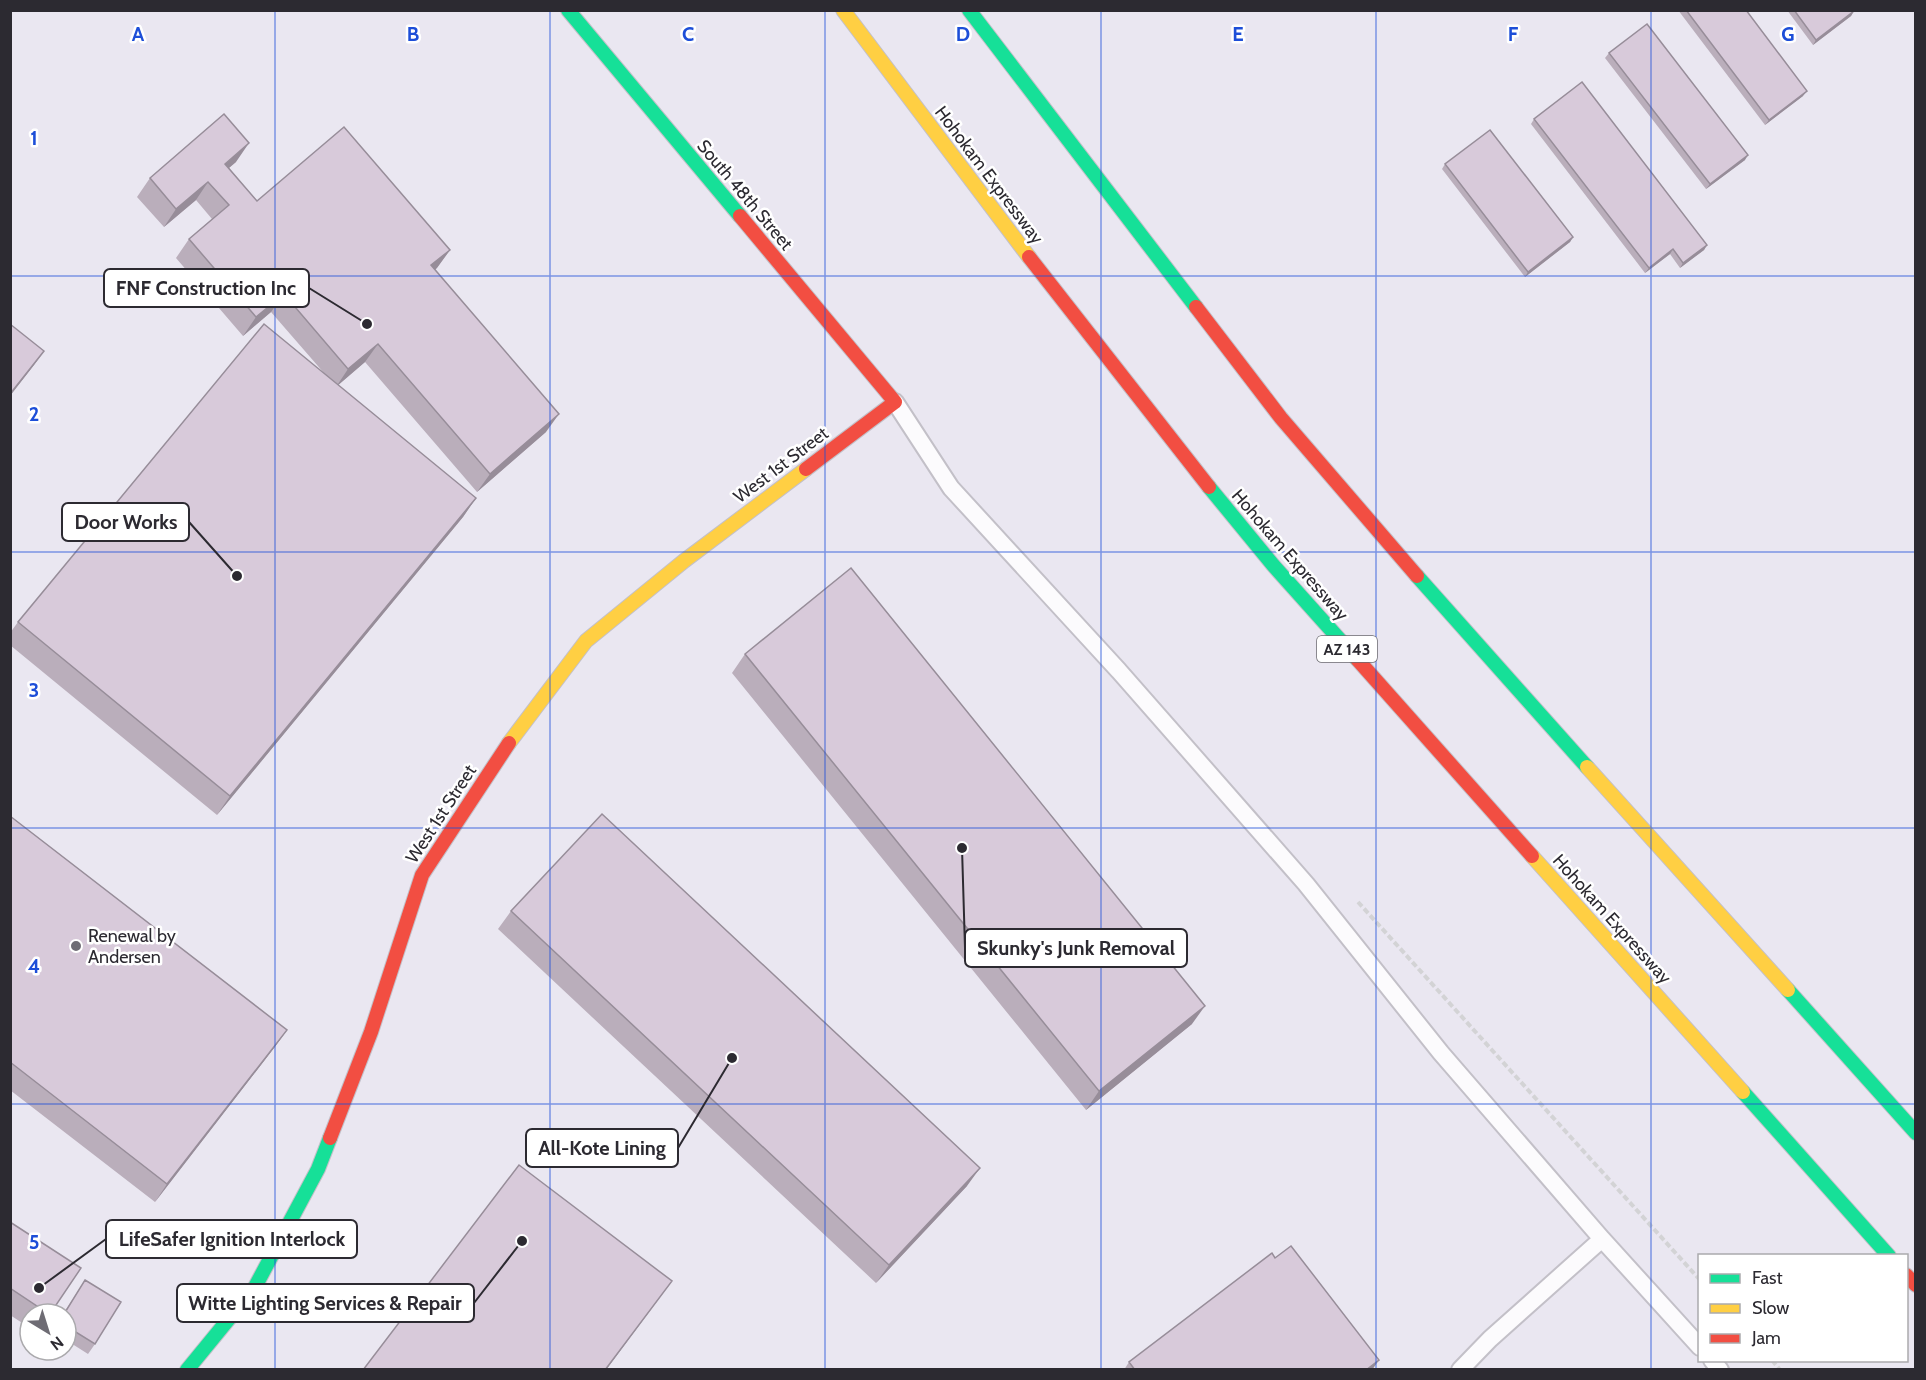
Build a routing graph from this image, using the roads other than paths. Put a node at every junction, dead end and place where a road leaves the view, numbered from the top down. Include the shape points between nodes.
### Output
1 (568, 10) edge
2 (843, 10) edge
3 (969, 10) edge
4 (895, 402) junction
5 (1916, 1132) edge
6 (1602, 1239) junction
7 (1887, 1254) edge
8 (1698, 1345) edge
9 (187, 1370) edge
10 (1460, 1370) edge

1 - 4 main road, South 48th Street
2 - 7 main road, Hohokam Expressway / AZ 143 via 1193,470 1354,657
3 - 5 main road via 1296,435 1443,606
4 - 6 lane via 951,488 1298,875 1441,1053
4 - 9 main road, West 1st Street via 684,561 586,641 497,759 422,875 371,1032 318,1169 255,1287
6 - 8 lane
6 - 10 lane

